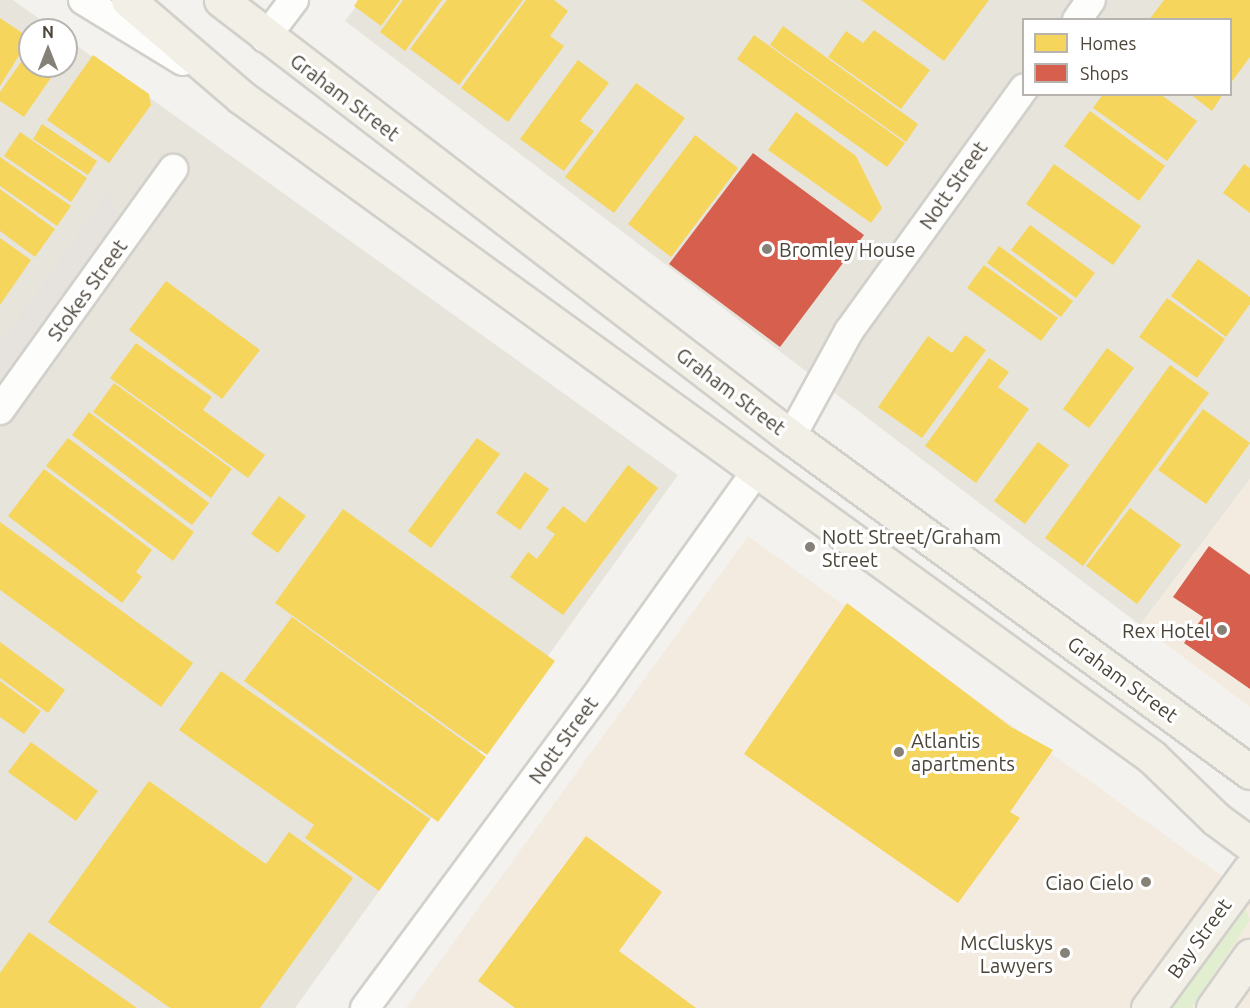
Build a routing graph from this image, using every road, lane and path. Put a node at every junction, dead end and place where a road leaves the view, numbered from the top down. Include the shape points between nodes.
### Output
1 (84, 0) edge
2 (128, 0) edge
3 (221, 0) edge
4 (294, 0) edge
5 (1091, 0) edge
6 (1078, 18) edge
7 (265, 38) junction
8 (1022, 89) edge
9 (241, 97) junction
10 (173, 169) dead end
11 (0, 410) edge
12 (791, 437) junction
13 (758, 469) junction
14 (1250, 772) edge
15 (1250, 844) edge
16 (1250, 869) edge
17 (1250, 956) edge
18 (364, 1008) edge
19 (1148, 1008) edge
20 (1213, 1008) edge

1 - 9 street
2 - 9 main road
3 - 7 main road, Graham Street
4 - 7 street
5 - 6 street
7 - 12 main road, Graham Street
8 - 12 street, Nott Street via 849,331
9 - 13 main road
10 - 11 street, Stokes Street
12 - 14 main road, Graham Street
13 - 15 main road via 1152,757 1216,819
13 - 18 street, Nott Street
16 - 19 main road, Bay Street
17 - 20 main road

